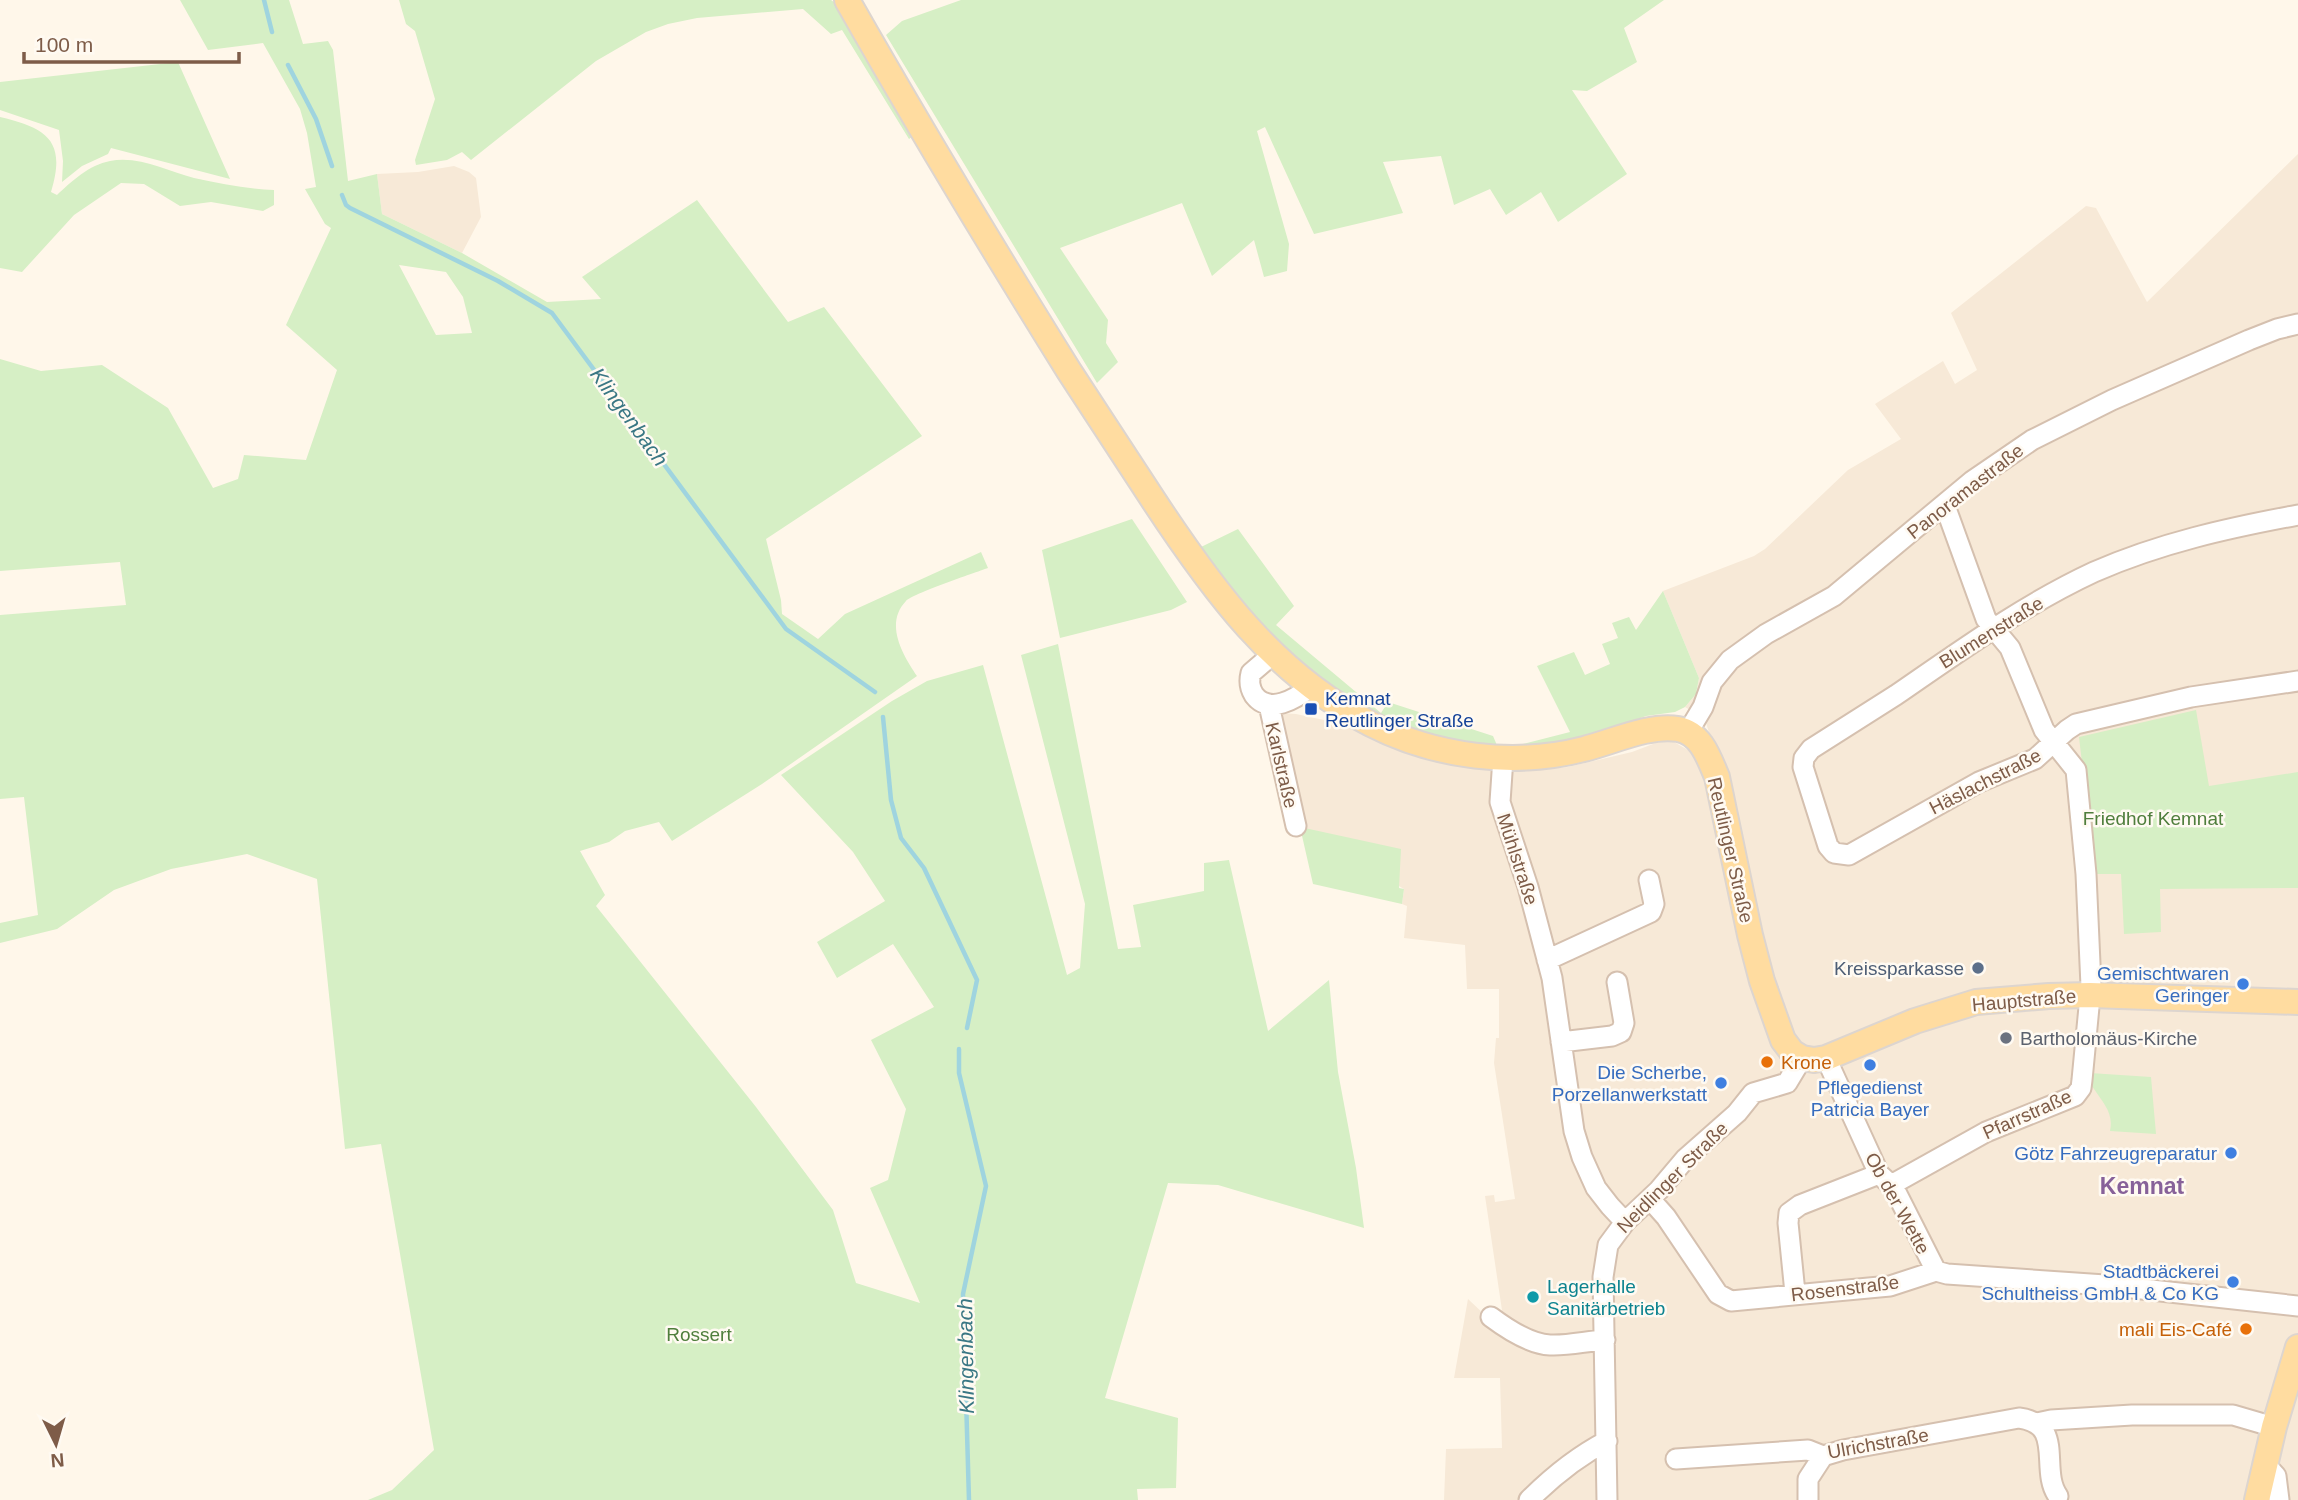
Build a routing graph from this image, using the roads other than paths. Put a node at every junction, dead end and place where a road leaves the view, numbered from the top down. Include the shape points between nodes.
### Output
1 (847, 0) edge
2 (2298, 324) edge
3 (1943, 507) junction
4 (2298, 515) edge
5 (1993, 629) junction
6 (1272, 654) junction
7 (2298, 681) edge
8 (1310, 687) junction
9 (1269, 705) junction
10 (1688, 732) junction
11 (2053, 743) junction
12 (1503, 758) junction
13 (1296, 826) dead end
14 (1837, 854) joint
15 (1648, 880) dead end
16 (1547, 960) junction
17 (1617, 982) dead end
18 (2090, 995) junction
19 (2298, 1002) edge
20 (1561, 1042) junction
21 (1814, 1058) junction
22 (1885, 1180) junction
23 (1650, 1199) junction
24 (1625, 1222) junction
25 (1936, 1271) junction
26 (1795, 1293) junction
27 (2298, 1306) edge
28 (1491, 1317) dead end
29 (1605, 1340) junction
30 (2298, 1347) edge
31 (2036, 1423) junction
32 (2274, 1427) junction
33 (1607, 1441) junction
34 (1823, 1456) junction
35 (1676, 1459) dead end
36 (2265, 1464) junction
37 (2061, 1499) edge
38 (1530, 1500) edge
39 (1608, 1500) edge
40 (1808, 1500) edge
41 (2257, 1500) edge
42 (2279, 1500) edge

1 - 6 main road via 1023,297 1175,533 1227,604
2 - 3 street, Panoramastraße via 2249,340 2070,419 1992,466
3 - 5 street
3 - 10 street, Panoramastraße via 1834,596 1730,660 1713,682
4 - 5 street, Blumenstraße via 2200,534 2135,556 2062,588
5 - 11 street via 2010,648
5 - 14 street, Blumenstraße via 1806,753 1803,767 1823,833 1829,849
6 - 8 main road
6 - 9 street, Karlstraße via 1251,673 1249,682 1256,697
7 - 11 street, Häslachstraße via 2100,718 2071,727
8 - 9 street, Karlstraße via 1290,700
8 - 12 main road via 1397,736 1446,750
9 - 13 street, Karlstraße
10 - 12 main road via 1658,729 1565,753
10 - 21 main road, Reutlinger Straße via 1703,747 1717,777 1750,935 1775,1020 1785,1045
11 - 14 street, Häslachstraße via 2035,759 1979,782 1854,854
11 - 18 street via 2076,770 2086,874
12 - 16 street, Mühlstraße via 1501,808
15 - 16 street via 1654,904 1651,912
16 - 20 street, Mühlstraße
17 - 20 street via 1624,1023 1621,1032
18 - 19 main road, Hauptstraße
18 - 21 main road, Hauptstraße via 1968,1004
18 - 22 street, Pfarrstraße via 2081,1088 2075,1096
20 - 24 street, Mühlstraße via 1582,1157 1596,1188
21 - 22 street, Ob der Wette
21 - 23 street, Neidlinger Straße via 1787,1083 1753,1093
22 - 25 street, Ob der Wette
22 - 26 street via 1800,1205 1789,1213
23 - 24 street, Neidlinger Straße
23 - 26 street, Rosenstraße via 1720,1297 1731,1301
24 - 29 street, Neidlinger Straße via 1605,1254
25 - 26 street, Rosenstraße via 1890,1286
25 - 27 street, Rosenstraße
28 - 29 street via 1511,1331 1549,1345
29 - 33 street, Neidlinger Straße
30 - 32 main road
31 - 32 street, Ulrichstraße via 2132,1415 2233,1415
31 - 34 street, Ulrichstraße via 2011,1419
31 - 37 street via 2047,1435 2052,1485
32 - 36 main road
33 - 38 street via 1562,1471
33 - 39 street, Neidlinger Straße
34 - 35 street, Ulrichstraße via 1808,1450
34 - 40 street via 1808,1479
36 - 41 main road
36 - 42 street via 2276,1475

